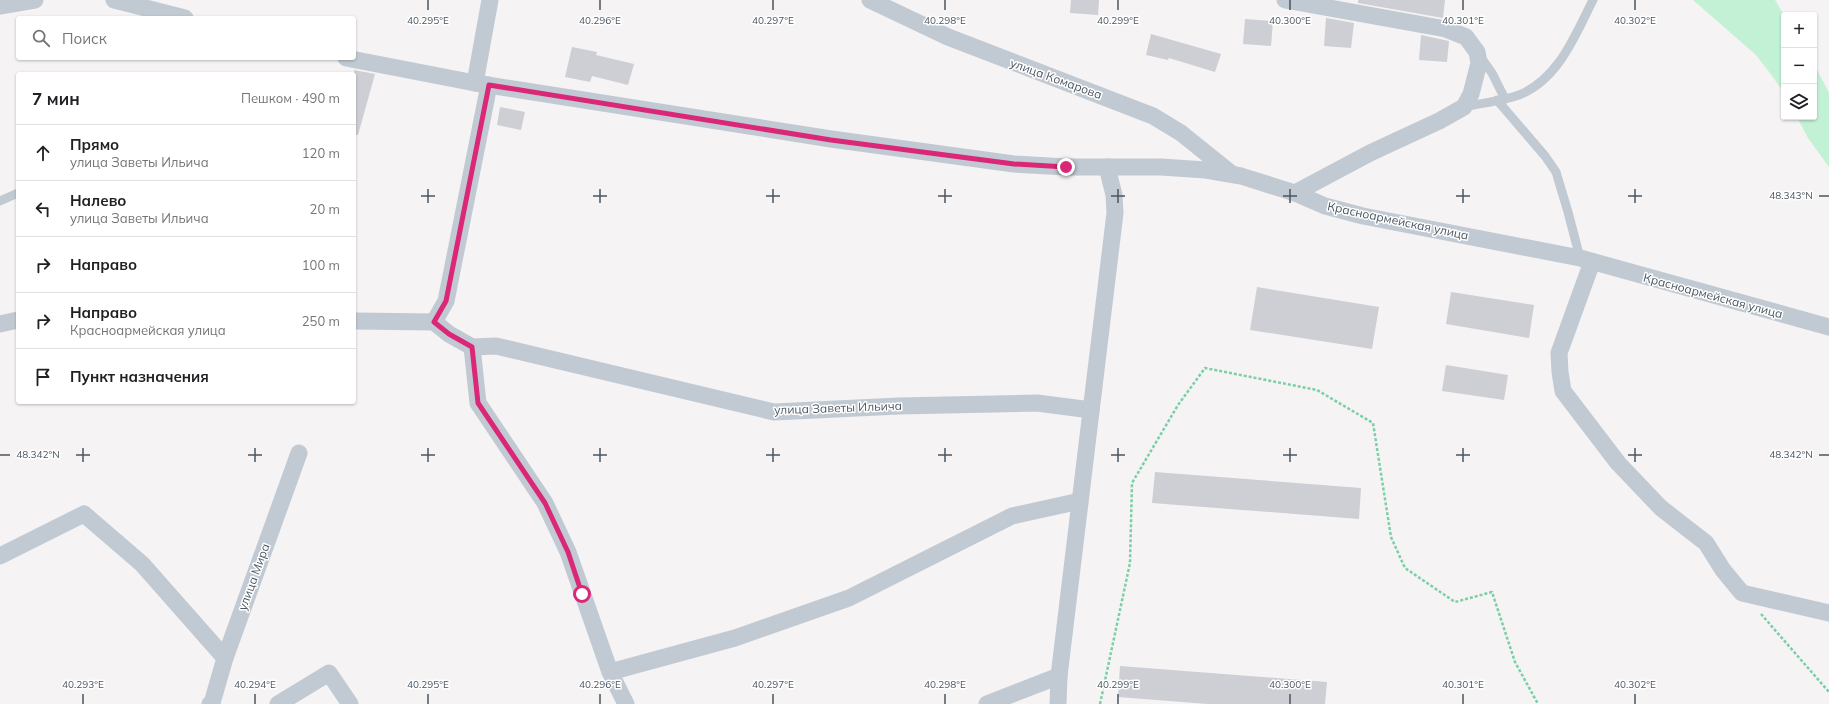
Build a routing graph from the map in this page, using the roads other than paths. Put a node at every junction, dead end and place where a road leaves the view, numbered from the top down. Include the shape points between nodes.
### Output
1 (35, 0) edge
2 (490, 0) edge
3 (870, 0) edge
4 (1285, 0) edge
5 (1593, 0) edge
6 (125, 1) edge
7 (0, 6) edge
8 (178, 16) edge
9 (1477, 52) junction
10 (356, 60) edge
11 (482, 84) junction
12 (1501, 99) junction
13 (1464, 107) junction
14 (1107, 167) junction
15 (1232, 174) junction
16 (1295, 193) junction
17 (16, 194) edge
18 (0, 201) edge
19 (1586, 260) junction
20 (16, 320) edge
21 (356, 321) edge
22 (434, 322) junction
23 (0, 324) edge
24 (1829, 328) edge
25 (472, 347) junction
26 (1091, 410) junction
27 (299, 452) dead end
28 (1080, 501) junction
29 (0, 556) edge
30 (1829, 613) edge
31 (225, 658) junction
32 (610, 672) junction
33 (1059, 676) junction
34 (212, 704) edge
35 (278, 704) edge
36 (350, 704) edge
37 (626, 704) edge
38 (987, 704) edge
39 (1058, 704) edge

1 - 7 street
2 - 11 street
3 - 15 street, улица Комарова via 948,37 1153,116 1181,133
4 - 9 street via 1446,28 1466,37
5 - 12 lane via 1559,64 1532,88
6 - 8 street
9 - 12 lane via 1492,73
9 - 13 street via 1479,63 1471,94
10 - 11 street, Красноармейская улица
11 - 14 street, Красноармейская улица via 831,140 1014,164
11 - 22 street via 446,301
12 - 13 lane
12 - 19 lane via 1556,172
13 - 16 street
14 - 15 street, Красноармейская улица via 1206,170
14 - 26 street via 1114,195 1115,214
15 - 16 street, Красноармейская улица
16 - 19 street, Красноармейская улица via 1325,206 1363,216
17 - 18 lane
19 - 24 street, Красноармейская улица
19 - 30 street via 1559,353 1563,391 1618,463 1661,508 1706,543 1742,593
20 - 23 street
21 - 22 street
22 - 25 street
25 - 26 street, улица Заветы Ильича via 496,346 774,412 1037,403
25 - 32 street via 478,403 545,503 568,552
26 - 28 street
27 - 31 street, улица Мира
28 - 32 street via 1012,516 849,598 735,638
28 - 33 street
29 - 31 street via 84,514 142,564
31 - 34 street, улица Мира
32 - 37 street
33 - 38 street
33 - 39 street
35 - 36 street via 329,673

